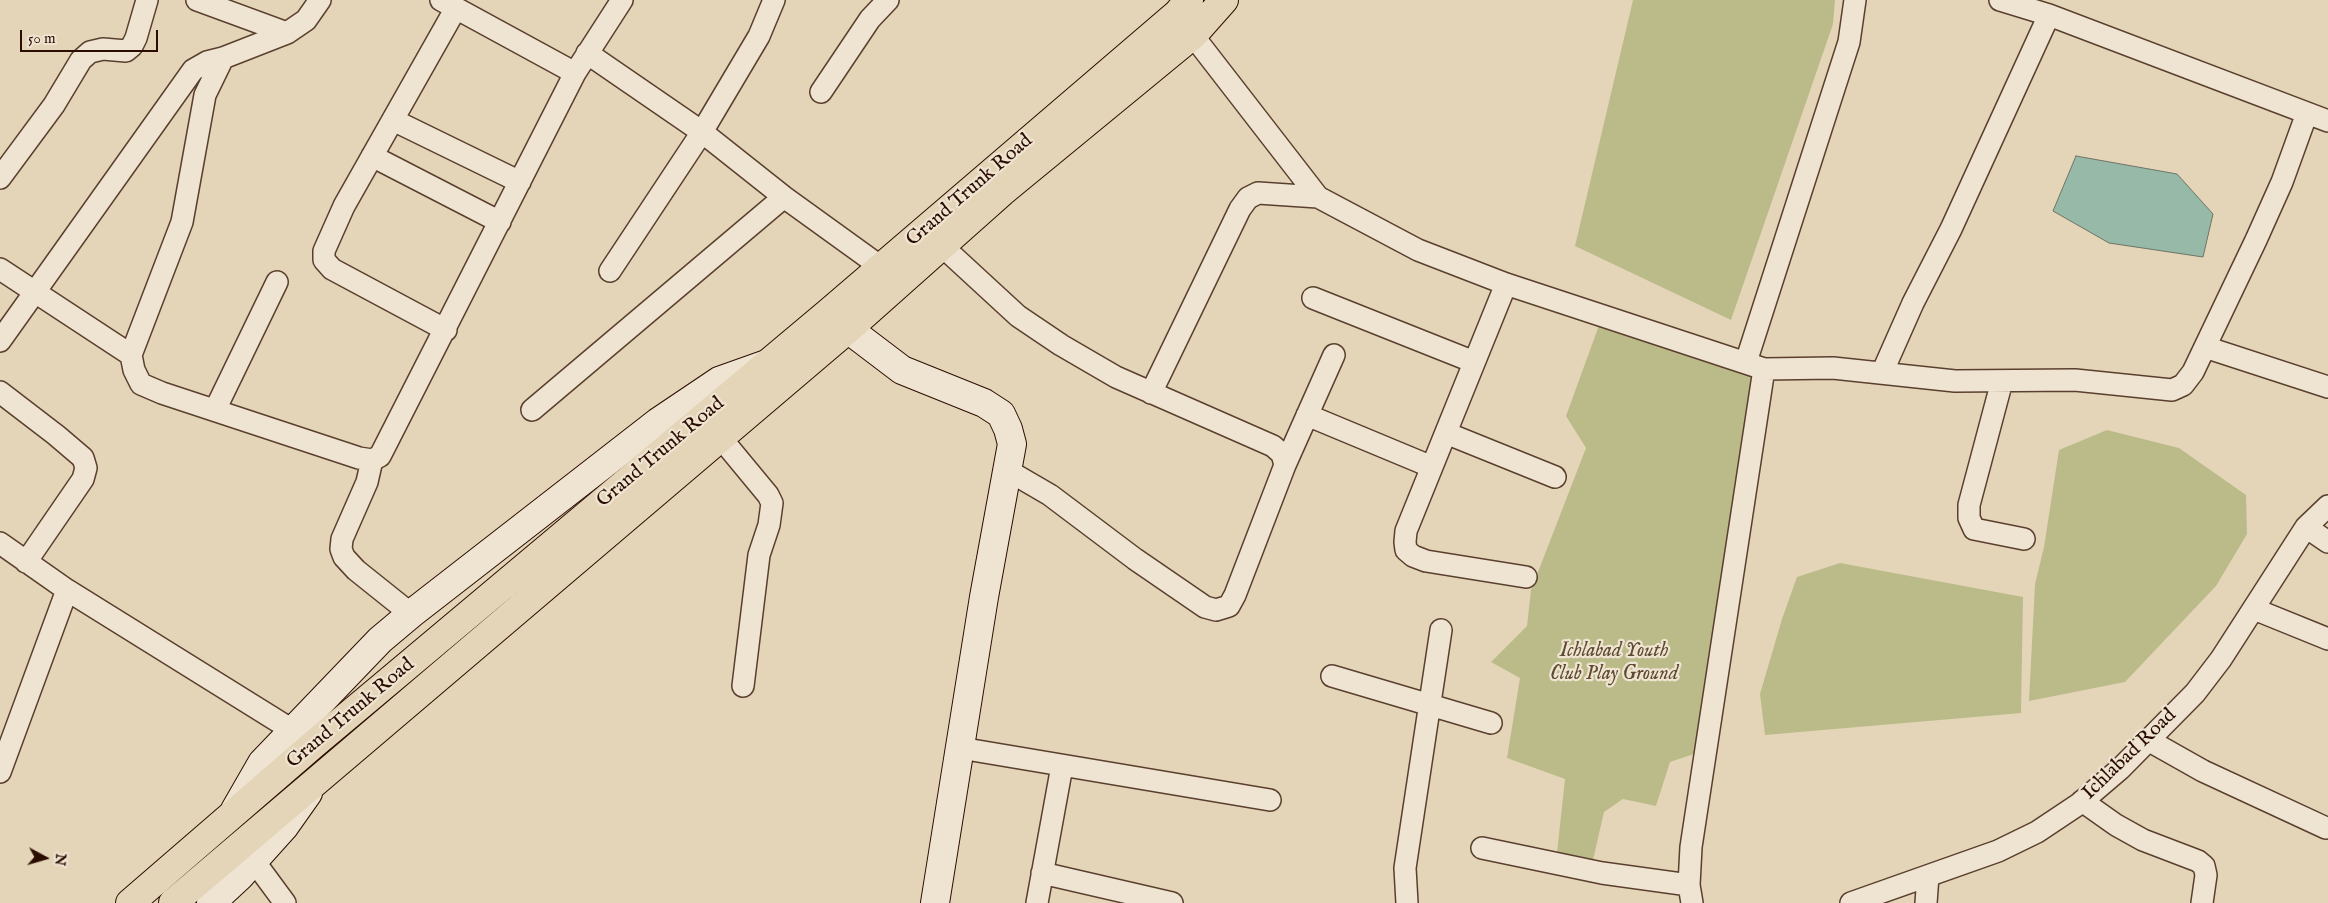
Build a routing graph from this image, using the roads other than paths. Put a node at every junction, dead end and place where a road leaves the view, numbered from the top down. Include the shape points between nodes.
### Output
1 (147, 0) edge
2 (197, 0) edge
3 (320, 0) edge
4 (622, 0) edge
5 (774, 0) edge
6 (888, 0) edge
7 (1224, 0) edge
8 (1855, 0) edge
9 (2000, 0) edge
10 (448, 4) edge
11 (1183, 7) edge
12 (2049, 16) junction
13 (287, 32) junction
14 (1193, 36) junction
15 (588, 52) junction
16 (223, 58) junction
17 (575, 72) junction
18 (821, 92) dead end
19 (2307, 113) junction
20 (393, 120) junction
21 (2328, 121) edge
22 (702, 132) junction
23 (372, 156) junction
24 (0, 178) edge
25 (520, 182) junction
26 (784, 197) junction
27 (1318, 197) junction
28 (500, 222) junction
29 (942, 246) junction
30 (881, 267) junction
31 (0, 269) edge
32 (610, 271) dead end
33 (277, 282) dead end
34 (1506, 284) junction
35 (34, 292) junction
36 (1314, 298) dead end
37 (848, 329) junction
38 (446, 330) junction
39 (0, 341) edge
40 (2205, 347) junction
41 (131, 355) junction
42 (1334, 355) dead end
43 (1474, 362) junction
44 (768, 364) junction
45 (1755, 365) junction
46 (1882, 373) junction
47 (2002, 380) junction
48 (2328, 387) edge
49 (0, 392) edge
50 (1151, 393) junction
51 (215, 410) junction
52 (532, 410) dead end
53 (1307, 415) junction
54 (1446, 433) junction
55 (720, 437) junction
56 (372, 460) junction
57 (1285, 465) junction
58 (1432, 467) junction
59 (1007, 470) junction
60 (1555, 477) dead end
61 (2328, 506) edge
62 (2306, 527) junction
63 (2024, 539) dead end
64 (2328, 542) edge
65 (0, 543) edge
66 (26, 562) junction
67 (1526, 577) dead end
68 (67, 590) junction
69 (2254, 609) junction
70 (411, 614) junction
71 (1441, 630) dead end
72 (2328, 639) edge
73 (1332, 676) dead end
74 (743, 686) dead end
75 (1429, 705) junction
76 (1491, 723) dead end
77 (292, 730) junction
78 (2148, 740) junction
79 (960, 748) junction
80 (1062, 766) junction
81 (0, 772) edge
82 (317, 780) junction
83 (1270, 800) dead end
84 (2082, 801) junction
85 (234, 814) junction
86 (2326, 828) dead end
87 (1482, 848) dead end
88 (254, 861) junction
89 (1042, 873) junction
90 (1928, 876) junction
91 (1691, 894) edge
92 (130, 903) edge
93 (173, 903) edge
94 (211, 903) edge
95 (285, 903) edge
96 (934, 903) edge
97 (1037, 903) edge
98 (1172, 903) edge
99 (1407, 903) edge
100 (1851, 903) edge
101 (1926, 903) edge
102 (2202, 903) edge

1 - 24 street via 132,46 126,51 103,49 90,52 81,60 54,105
2 - 13 street
3 - 13 street via 306,20
4 - 15 street
5 - 22 street via 759,36
6 - 18 street via 870,18
7 - 14 highway, Grand Trunk Road
8 - 45 street via 1849,42
9 - 12 street
10 - 17 street
10 - 20 street
11 - 14 street
11 - 30 highway, Grand Trunk Road
12 - 19 street
12 - 46 street
13 - 16 street
14 - 27 street
14 - 29 highway, Grand Trunk Road via 1002,192
15 - 17 street
15 - 22 street
16 - 35 street via 193,70
16 - 41 street via 205,95 182,222
17 - 25 street
19 - 21 street
19 - 40 street via 2282,182
20 - 23 street
20 - 25 street
22 - 26 street
22 - 32 street
23 - 28 street
23 - 38 street via 344,206 324,251 324,260 332,269
25 - 28 street
26 - 30 street
26 - 52 street
27 - 34 street via 1418,250
27 - 50 street via 1258,194 1248,198
28 - 38 street
29 - 37 highway, Grand Trunk Road
29 - 50 street via 1018,316 1116,377
30 - 44 highway, Grand Trunk Road
31 - 35 street
33 - 51 street
34 - 43 street
34 - 45 street
35 - 39 street
35 - 41 street
36 - 43 street
37 - 55 highway, Grand Trunk Road
37 - 59 street via 902,370 984,403 1001,414 1012,444
38 - 56 street via 380,456
40 - 47 street via 2193,372 2182,385 2172,390 2075,380
40 - 48 street
41 - 51 street via 141,384
42 - 53 street
43 - 54 street
44 - 70 street via 719,382 658,422
44 - 85 highway, Grand Trunk Road
45 - 46 street
45 - 91 street via 1691,847
46 - 47 street via 1955,381
47 - 63 street via 1968,505 1969,518 1974,529
49 - 66 street via 83,458 86,468 83,479
50 - 57 street via 1273,446 1282,454
51 - 56 street
53 - 57 street
53 - 58 street
54 - 58 street
54 - 60 street
55 - 74 street via 772,503 771,520 759,555
55 - 82 highway, Grand Trunk Road
56 - 70 street via 367,482 342,539 341,549 356,570
57 - 59 street via 1236,596 1229,606 1216,610 1205,607 1050,495
58 - 67 street via 1406,531 1406,550 1426,561
59 - 79 street
61 - 62 street, Ichlabad Road
62 - 64 street
62 - 69 street, Ichlabad Road
65 - 66 street
66 - 68 street
68 - 77 street
68 - 81 street
69 - 72 street
69 - 78 street, Ichlabad Road via 2195,693
70 - 77 street via 380,640
71 - 75 street
73 - 75 street
75 - 76 street
75 - 99 street via 1405,868
77 - 85 street via 262,763
78 - 84 street, Ichlabad Road via 2120,770
78 - 86 street via 2204,771
79 - 80 street
79 - 96 street
80 - 83 street
80 - 89 street
82 - 88 street via 284,828
82 - 93 highway, Grand Trunk Road
84 - 90 street, Ichlabad Road via 2038,832 1998,851
84 - 102 street via 2143,840 2204,866
85 - 92 highway, Grand Trunk Road
87 - 91 street
88 - 94 street
88 - 95 street
89 - 97 street
89 - 98 street
90 - 100 street, Ichlabad Road
90 - 101 street

